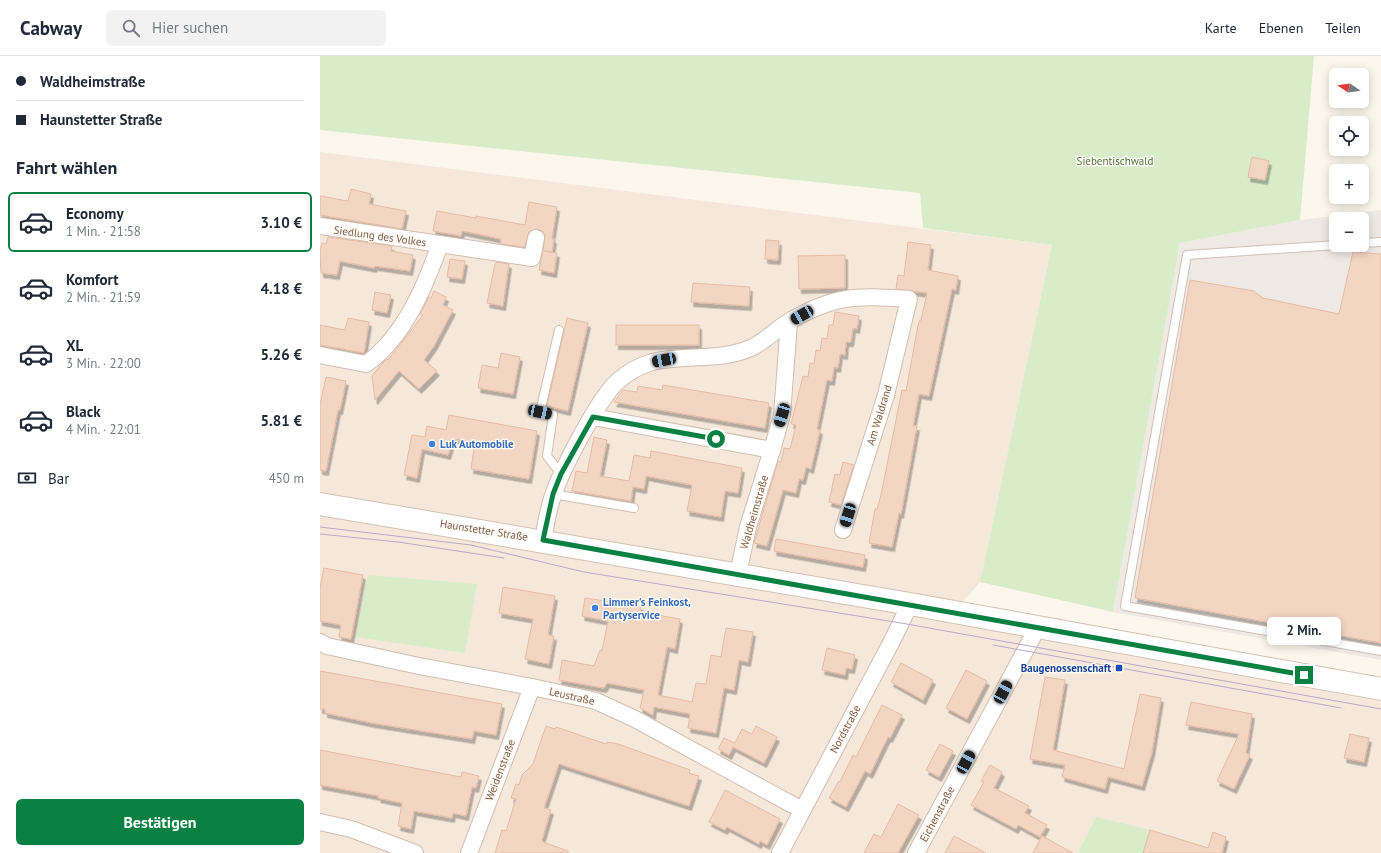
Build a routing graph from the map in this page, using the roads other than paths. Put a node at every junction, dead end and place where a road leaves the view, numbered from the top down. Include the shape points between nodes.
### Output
1 (320, 226) edge
2 (536, 238) dead end
3 (1381, 242) edge
4 (1369, 243) edge
5 (440, 244) junction
6 (1329, 246) edge
7 (789, 322) junction
8 (559, 330) dead end
9 (320, 355) edge
10 (593, 417) junction
11 (772, 450) junction
12 (561, 474) junction
13 (553, 494) junction
14 (320, 504) edge
15 (634, 508) dead end
16 (843, 530) dead end
17 (543, 540) junction
18 (738, 574) junction
19 (910, 604) junction
20 (1038, 628) junction
21 (320, 642) edge
22 (1381, 651) edge
23 (532, 687) junction
24 (1381, 689) edge
25 (802, 810) junction
26 (320, 822) edge
27 (415, 853) edge
28 (469, 853) edge
29 (780, 853) edge
30 (916, 853) edge

1 - 5 street, Siedlung des Volkes
2 - 5 street, Siedlung des Volkes via 532,258
3 - 4 lane
5 - 9 street, Siedlung des Volkes via 430,275 415,303 396,333 375,357 366,364
6 - 22 lane via 1188,255 1125,606
7 - 10 street via 754,346 734,353 675,358 636,368 617,381
7 - 11 street, Waldheimstraße via 782,415
7 - 16 street, Am Waldrand via 814,307 838,299 909,299 886,395
8 - 12 lane via 540,412 553,415 547,456
10 - 11 street
10 - 12 street
11 - 18 street, Waldheimstraße via 748,527
12 - 13 street
13 - 15 lane
13 - 17 street
14 - 17 main road, Haunstetter Straße
17 - 18 main road, Haunstetter Straße
18 - 19 main road, Haunstetter Straße
19 - 20 main road, Haunstetter Straße
19 - 25 street, Nordstraße via 894,639
20 - 24 main road, Haunstetter Straße
20 - 30 street, Eichenstraße
21 - 23 street, Leustraße via 327,646 419,666
23 - 25 street, Leustraße via 601,703
23 - 28 street, Weidenstraße
25 - 29 street, Nordstraße
26 - 27 street via 350,829

